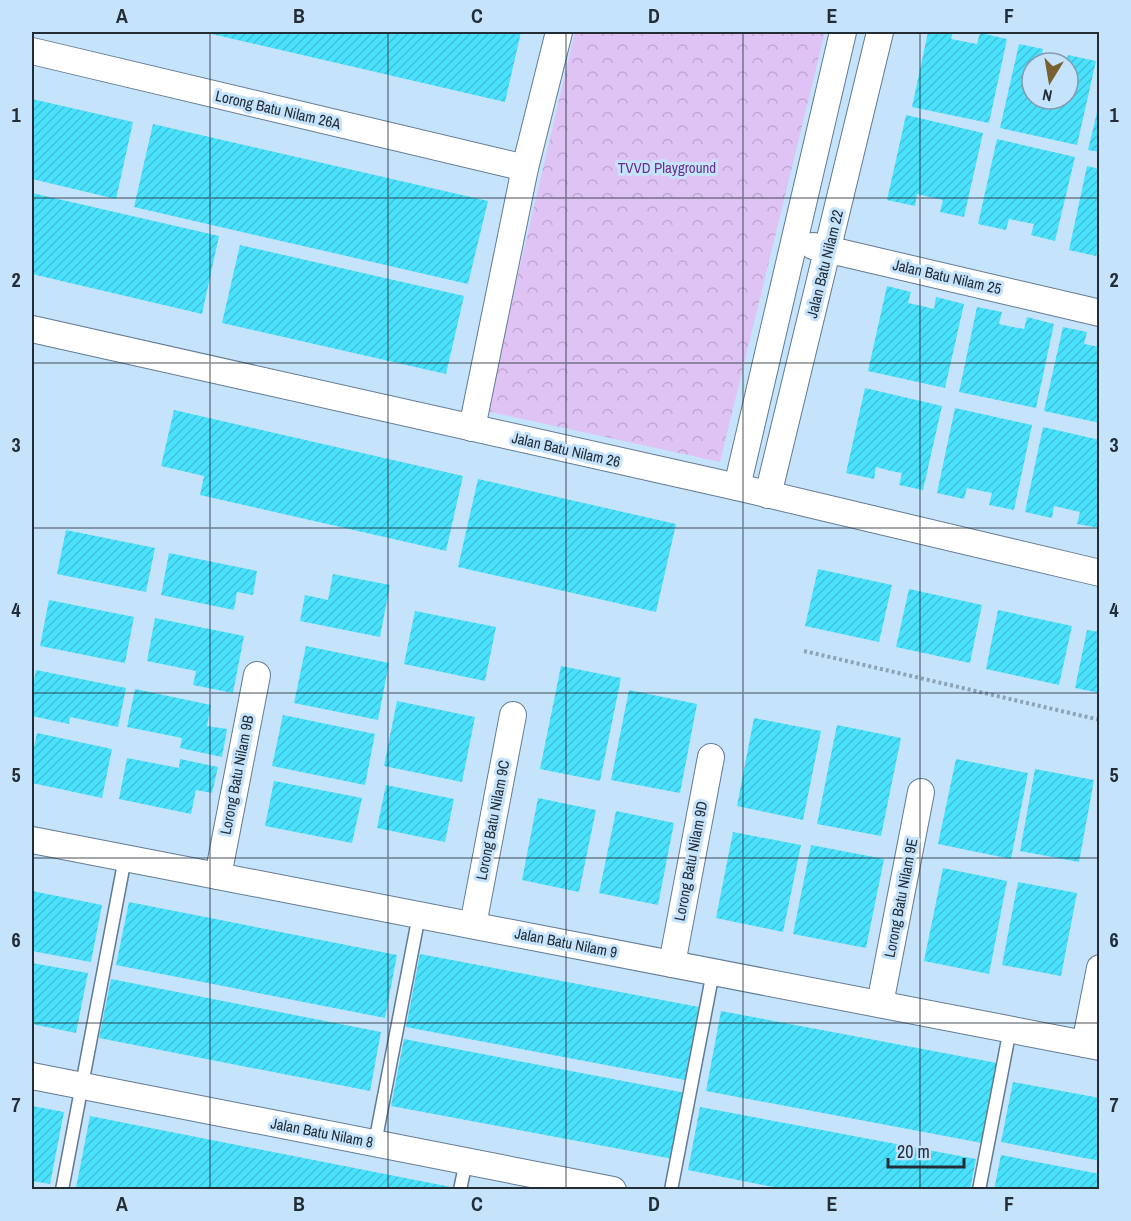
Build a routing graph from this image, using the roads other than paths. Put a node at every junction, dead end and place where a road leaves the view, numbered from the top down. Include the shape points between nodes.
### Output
1 (559, 32) edge
2 (843, 32) edge
3 (880, 32) edge
4 (32, 51) edge
5 (525, 168) junction
6 (795, 242) junction
7 (828, 250) junction
8 (1100, 312) edge
9 (32, 329) edge
10 (472, 429) junction
11 (737, 487) junction
12 (768, 495) junction
13 (1100, 573) edge
14 (256, 675) dead end
15 (513, 715) dead end
16 (711, 757) dead end
17 (921, 792) dead end
18 (32, 840) edge
19 (126, 858) junction
20 (218, 876) junction
21 (419, 915) junction
22 (473, 925) junction
23 (672, 964) junction
24 (1100, 968) edge
25 (713, 972) junction
26 (880, 1004) junction
27 (1010, 1029) junction
28 (1092, 1045) edge
29 (32, 1076) edge
30 (82, 1086) junction
31 (375, 1143) junction
32 (466, 1161) junction
33 (62, 1190) edge
34 (460, 1190) edge
35 (613, 1190) edge
36 (671, 1190) edge
37 (979, 1190) edge

1 - 5 street
2 - 6 street
3 - 7 street, Jalan Batu Nilam 22
4 - 5 street, Lorong Batu Nilam 26A
5 - 10 street
6 - 7 street, Jalan Batu Nilam 25
6 - 11 street
7 - 8 street, Jalan Batu Nilam 25
7 - 12 street, Jalan Batu Nilam 22
9 - 10 street, Jalan Batu Nilam 26
10 - 11 street, Jalan Batu Nilam 26
11 - 12 street, Jalan Batu Nilam 26
12 - 13 street, Jalan Batu Nilam 26
14 - 20 street, Lorong Batu Nilam 9B
15 - 22 street, Lorong Batu Nilam 9C
16 - 23 street, Lorong Batu Nilam 9D
17 - 26 street, Lorong Batu Nilam 9E
18 - 19 street, Jalan Batu Nilam 9
19 - 20 street, Jalan Batu Nilam 9
19 - 30 lane
20 - 21 street, Jalan Batu Nilam 9
21 - 22 street, Jalan Batu Nilam 9
21 - 31 lane
22 - 23 street, Jalan Batu Nilam 9
23 - 25 street, Jalan Batu Nilam 9
24 - 28 street
25 - 26 street, Jalan Batu Nilam 9
25 - 36 lane
26 - 27 street, Jalan Batu Nilam 9
27 - 28 street, Jalan Batu Nilam 9
27 - 37 lane
29 - 30 street, Jalan Batu Nilam 8
30 - 31 street, Jalan Batu Nilam 8
30 - 33 lane
31 - 32 street, Jalan Batu Nilam 8
32 - 34 lane
32 - 35 street, Jalan Batu Nilam 8

